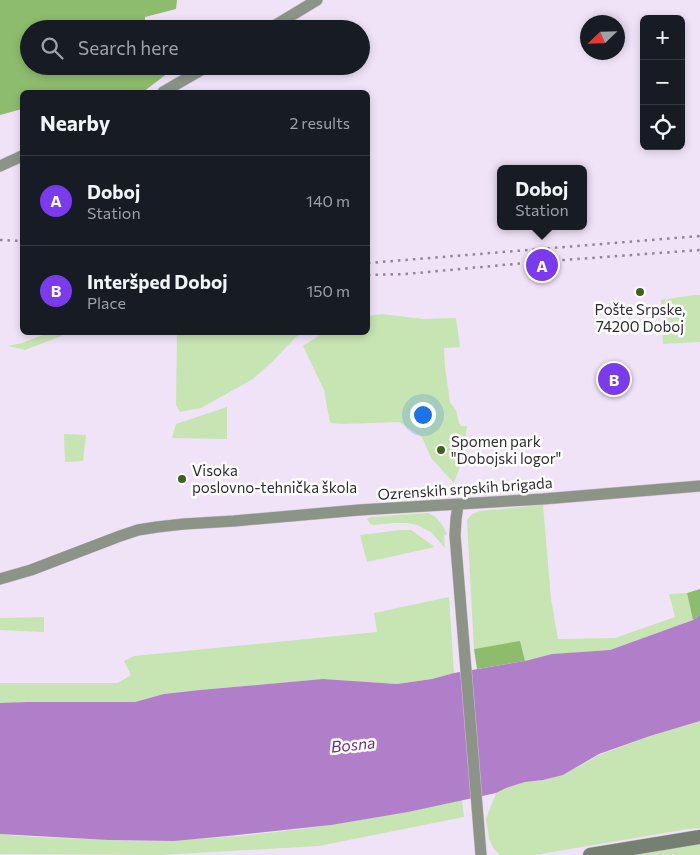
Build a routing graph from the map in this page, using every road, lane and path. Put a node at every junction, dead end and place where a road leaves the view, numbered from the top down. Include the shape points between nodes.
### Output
1 (317, 0) edge
2 (284, 20) edge
3 (192, 75) edge
4 (166, 90) edge
5 (20, 157) edge
6 (0, 166) edge
7 (700, 486) edge
8 (458, 504) junction
9 (0, 579) edge
10 (700, 837) edge
11 (480, 855) edge
12 (590, 855) edge

1 - 2 main road
3 - 4 main road
5 - 6 main road
7 - 8 main road, Ozrenskih srpskih brigada
8 - 9 main road, Ozrenskih srpskih brigada via 148,528
8 - 11 main road via 455,535
10 - 12 main road

